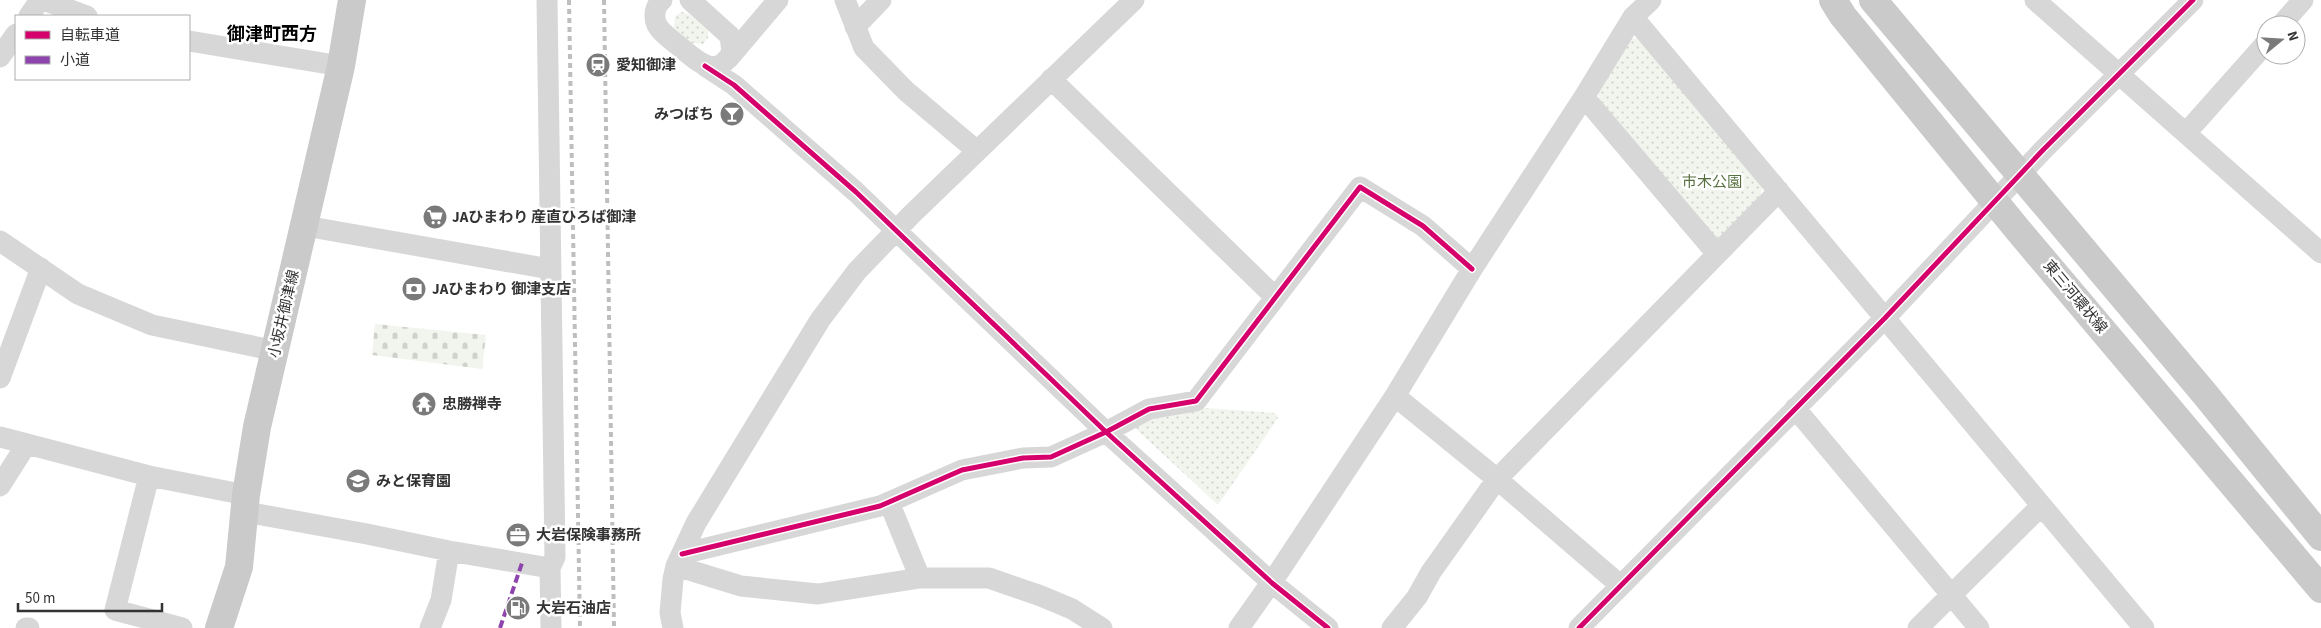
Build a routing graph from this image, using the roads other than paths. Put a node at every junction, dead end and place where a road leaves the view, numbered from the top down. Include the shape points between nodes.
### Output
1 (42, 0) edge
2 (352, 0) edge
3 (546, 0) edge
4 (647, 0) edge
5 (662, 0) edge
6 (690, 0) edge
7 (778, 0) edge
8 (845, 0) edge
9 (882, 0) edge
10 (1134, 0) edge
11 (1651, 0) edge
12 (1833, 0) edge
13 (1874, 0) edge
14 (2035, 0) edge
15 (2193, 0) edge
16 (2304, 0) edge
17 (30, 15) edge
18 (84, 15) edge
19 (2291, 15) edge
20 (1633, 17) junction
21 (657, 25) junction
22 (855, 27) junction
23 (15, 35) edge
24 (734, 36) junction
25 (190, 41) edge
26 (2256, 53) edge
27 (0, 57) edge
28 (728, 59) junction
29 (341, 66) junction
30 (705, 66) junction
31 (2119, 75) junction
32 (1050, 79) junction
33 (734, 85) junction
34 (1584, 97) junction
35 (2186, 133) junction
36 (978, 151) junction
37 (2020, 174) junction
38 (1779, 191) junction
39 (1996, 201) junction
40 (305, 226) junction
41 (896, 230) junction
42 (0, 241) edge
43 (2321, 252) edge
44 (1717, 254) junction
45 (41, 268) junction
46 (550, 269) junction
47 (1472, 269) junction
48 (1274, 296) junction
49 (1884, 318) junction
50 (276, 351) junction
51 (0, 378) edge
52 (1395, 396) junction
53 (1795, 408) junction
54 (1106, 432) junction
55 (0, 437) edge
56 (26, 445) junction
57 (150, 476) junction
58 (1497, 479) junction
59 (0, 486) edge
60 (889, 502) junction
61 (246, 503) junction
62 (2041, 506) junction
63 (2321, 537) edge
64 (449, 552) junction
65 (679, 560) junction
66 (550, 568) junction
67 (920, 578) junction
68 (1272, 583) junction
69 (1620, 585) junction
70 (2321, 589) edge
71 (1952, 595) junction
72 (182, 628) edge
73 (220, 628) edge
74 (430, 628) edge
75 (551, 628) edge
76 (673, 628) edge
77 (1102, 628) edge
78 (1238, 628) edge
79 (1328, 628) edge
80 (1392, 628) edge
81 (1579, 628) edge
82 (1918, 628) edge
83 (1979, 628) edge
84 (2144, 628) edge

1 - 17 street
1 - 18 street
2 - 29 main road, 小坂井御津線
3 - 46 street
4 - 21 street
5 - 21 street via 656,9
6 - 24 street
7 - 24 street
8 - 22 street
9 - 22 street
10 - 32 street
11 - 20 street
12 - 39 main road, 東三河環状線
13 - 37 main road
14 - 31 street
15 - 31 street
16 - 19 street
20 - 34 street
20 - 38 street
21 - 30 street
22 - 36 street via 864,48 900,85
23 - 27 street
24 - 28 street
25 - 29 street
26 - 35 street
28 - 30 street via 714,67
28 - 33 street via 728,71
29 - 40 main road, 小坂井御津線
30 - 33 street
31 - 35 street
31 - 37 street
32 - 36 street
32 - 48 street
33 - 41 street
34 - 44 street
34 - 47 street
35 - 43 street
36 - 41 street
37 - 39 street
37 - 63 main road
38 - 44 street
38 - 49 street
39 - 49 street
39 - 70 main road, 東三河環状線
40 - 46 street
40 - 50 main road, 小坂井御津線
41 - 54 street
41 - 65 street via 857,270 820,320 696,523
42 - 45 street
44 - 58 street
45 - 50 street via 78,294 152,325
45 - 51 street
46 - 66 street via 554,557
47 - 48 street via 1423,226 1360,187
47 - 52 street
48 - 54 street via 1196,400 1149,409
49 - 53 street
49 - 62 street
50 - 61 main road, 小坂井御津線 via 257,427
52 - 58 street
52 - 68 street
53 - 69 street
53 - 71 street
54 - 60 street via 1051,457 1023,458 962,470
54 - 68 street
55 - 56 street
56 - 57 street
56 - 59 street
57 - 61 street
57 - 72 street via 115,610
58 - 69 street
58 - 80 street via 1417,597
60 - 65 street
60 - 67 street
61 - 64 street
61 - 73 main road, 小坂井御津線 via 239,567
62 - 71 street
62 - 84 street
64 - 66 street
64 - 74 street via 441,600
65 - 67 street via 741,586 818,594
65 - 76 street via 673,578 670,613
66 - 75 street
67 - 77 street via 989,578 1072,609
68 - 78 street
68 - 79 street
69 - 81 street
71 - 82 street
71 - 83 street

